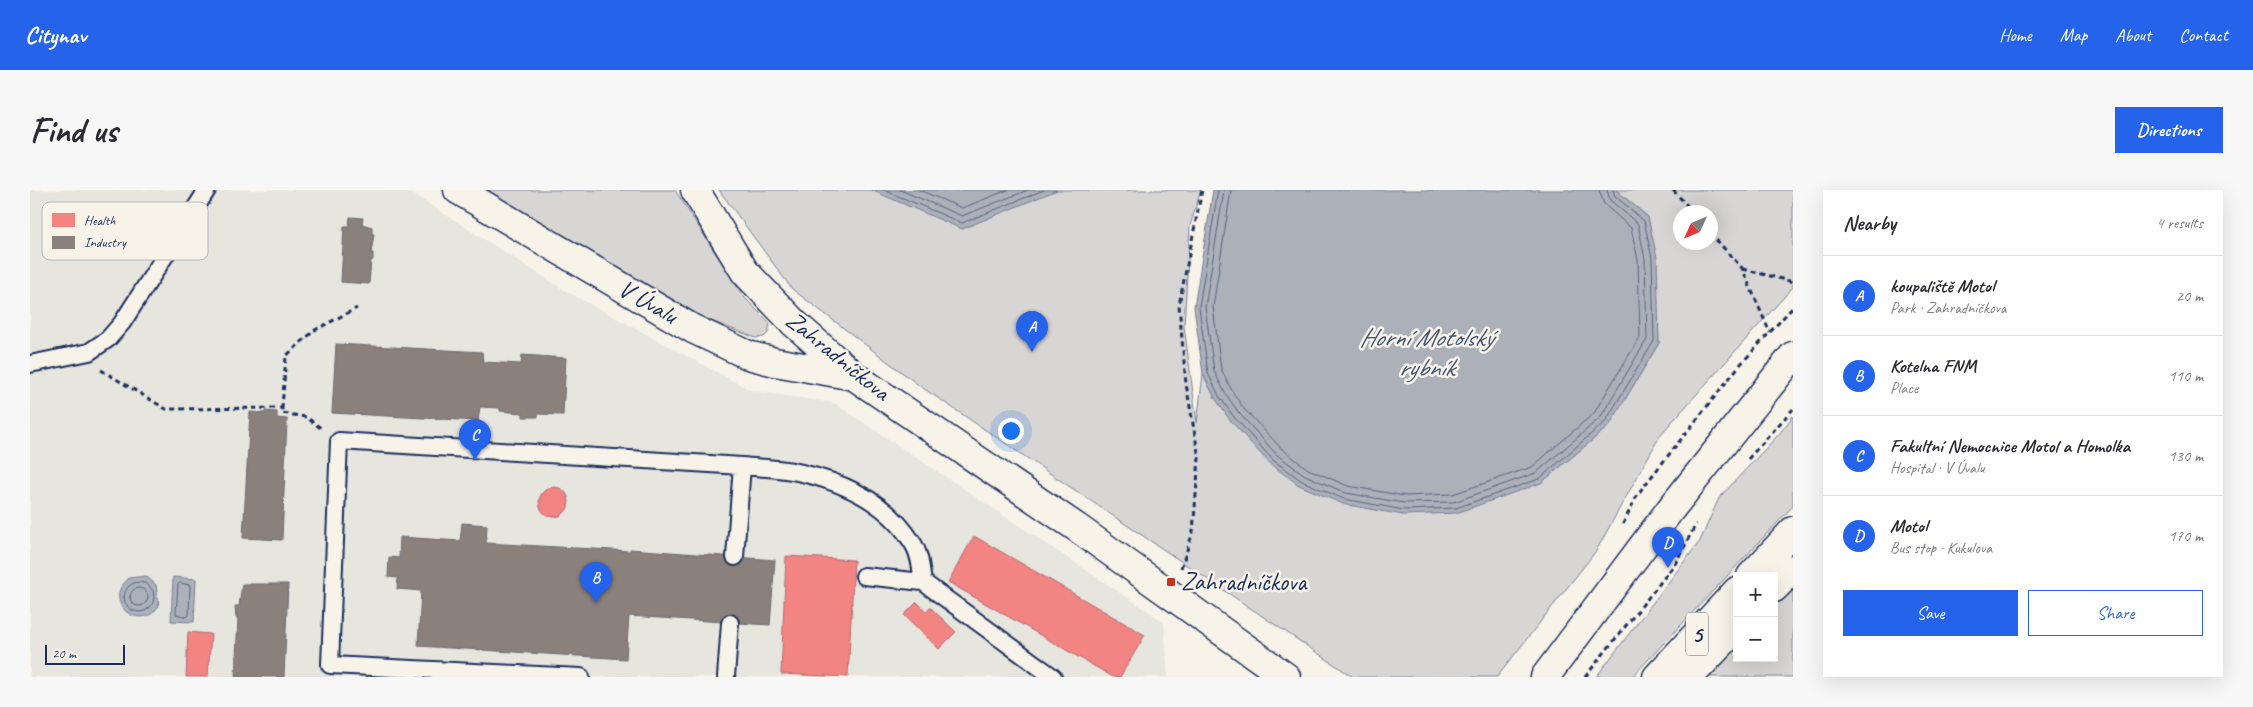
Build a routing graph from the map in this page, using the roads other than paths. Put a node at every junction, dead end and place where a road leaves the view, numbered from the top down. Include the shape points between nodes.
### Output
1 (207, 190) edge
2 (458, 190) edge
3 (695, 190) edge
4 (199, 202) edge
5 (162, 260) edge
6 (1793, 356) edge
7 (30, 364) edge
8 (854, 376) junction
9 (742, 466) junction
10 (1793, 531) edge
11 (735, 557) dead end
12 (1793, 569) edge
13 (1755, 572) edge
14 (864, 576) dead end
15 (923, 582) junction
16 (1778, 584) edge
17 (1733, 595) edge
18 (730, 623) dead end
19 (1733, 631) edge
20 (581, 677) edge
21 (726, 677) edge
22 (1053, 677) edge
23 (1286, 677) edge
24 (1545, 677) edge
25 (1656, 677) edge
26 (1689, 677) edge

1 - 4 lane
2 - 8 street, V Úvalu via 729,347 775,362
3 - 8 street, Zahradníčkova via 745,272 794,323
5 - 7 lane via 108,339 88,352
6 - 24 street via 1670,510
8 - 23 street, Zahradníčkova via 1084,532
9 - 11 lane
9 - 15 lane via 801,472 842,485 872,500 913,542
9 - 20 lane via 339,441 330,665
10 - 13 street
12 - 16 street
14 - 15 lane
15 - 22 lane
17 - 25 street, 5
18 - 21 lane
19 - 26 street, 5

